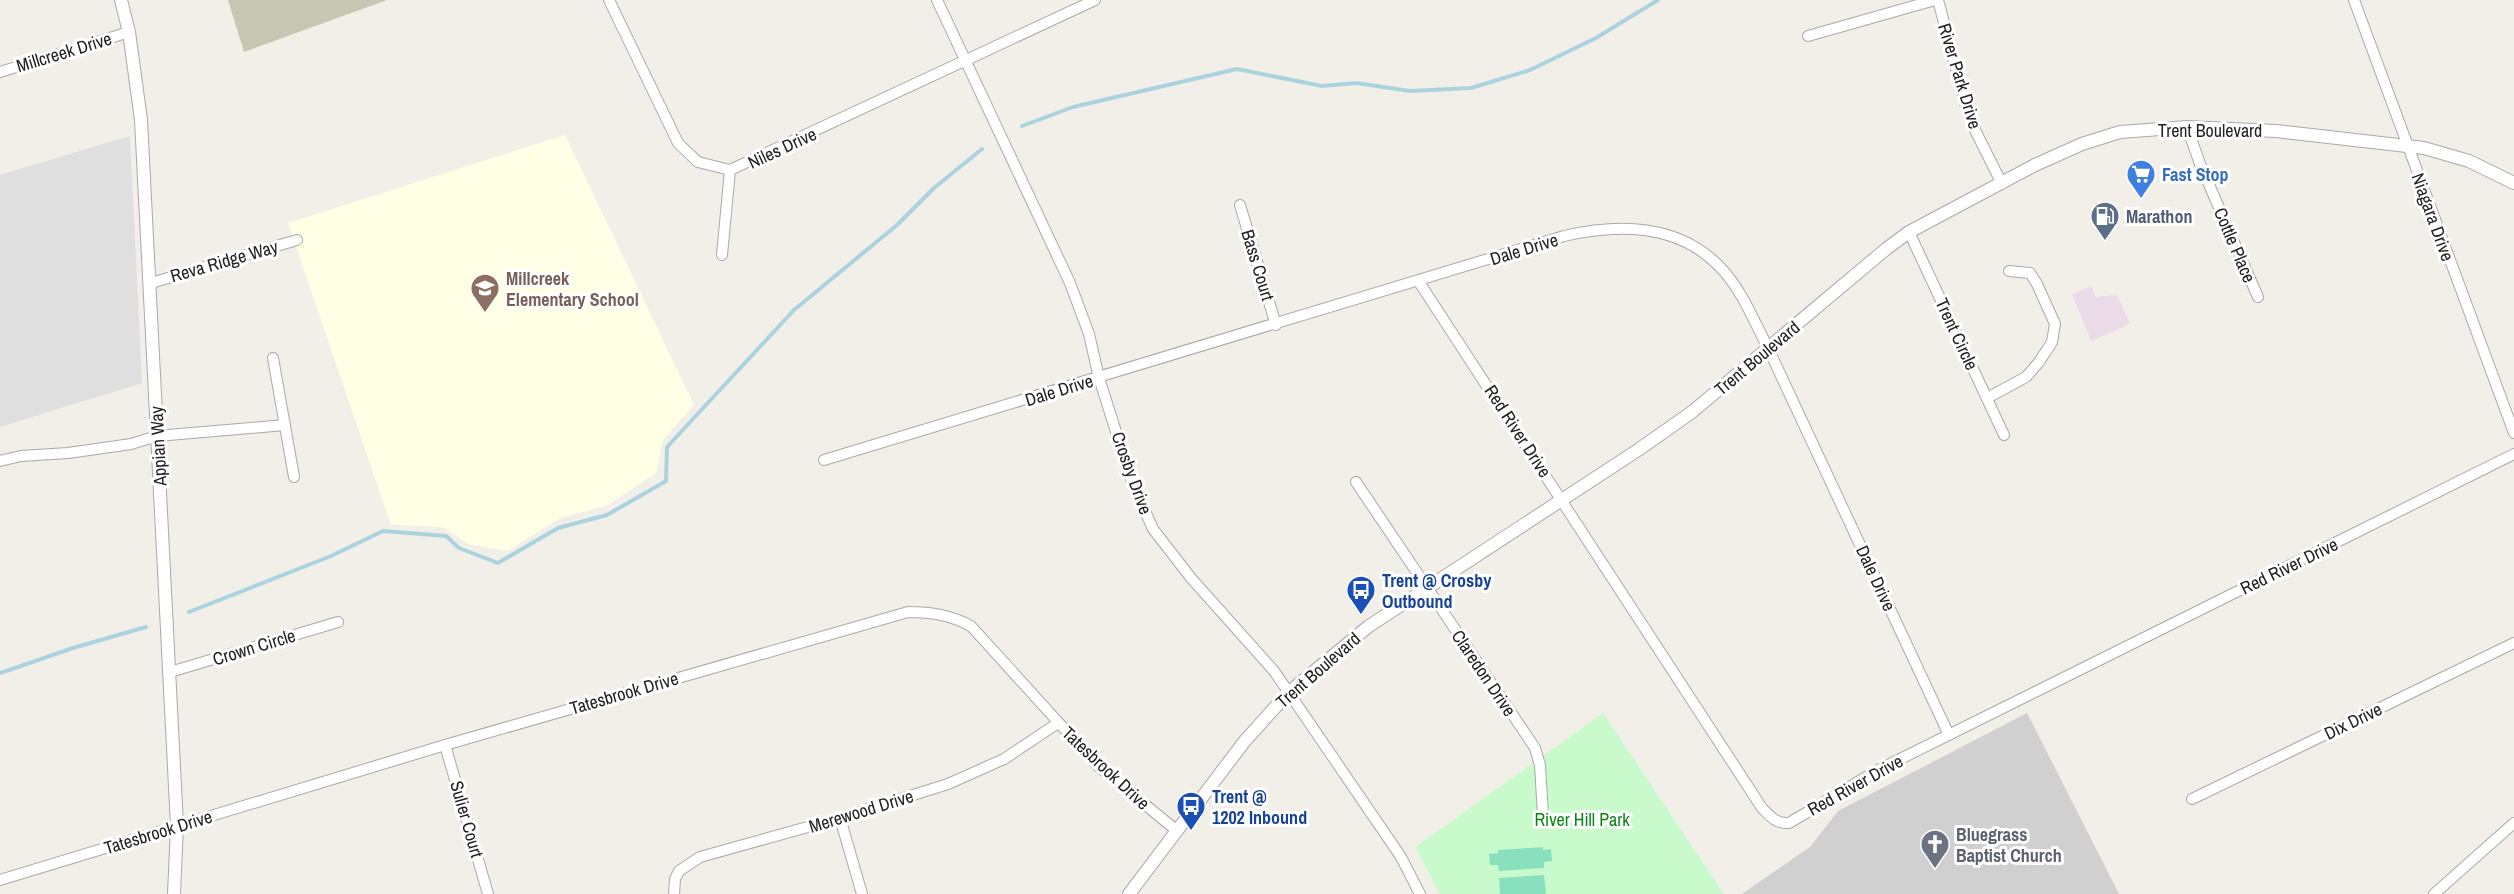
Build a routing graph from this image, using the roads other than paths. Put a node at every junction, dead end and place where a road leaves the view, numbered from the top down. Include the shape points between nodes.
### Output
1 (120, 0) edge
2 (609, 0) edge
3 (937, 0) edge
4 (1095, 0) edge
5 (1936, 0) edge
6 (2354, 0) edge
7 (129, 32) junction
8 (1808, 36) dead end
9 (966, 61) junction
10 (0, 72) edge
11 (2187, 127) junction
12 (2407, 146) junction
13 (730, 170) junction
14 (2514, 183) edge
15 (2002, 184) junction
16 (1240, 205) dead end
17 (1909, 232) junction
18 (297, 240) dead end
19 (722, 255) dead end
20 (2009, 271) dead end
21 (1419, 282) junction
22 (151, 283) junction
23 (2258, 297) dead end
24 (1276, 325) junction
25 (1768, 348) junction
26 (273, 358) dead end
27 (1099, 378) junction
28 (1987, 398) junction
29 (285, 425) junction
30 (2514, 433) edge
31 (2004, 435) dead end
32 (158, 436) junction
33 (2514, 454) edge
34 (824, 460) dead end
35 (0, 461) edge
36 (294, 477) dead end
37 (1356, 482) dead end
38 (1562, 499) junction
39 (1427, 589) junction
40 (338, 622) dead end
41 (2514, 643) edge
42 (170, 672) junction
43 (1288, 693) junction
44 (1058, 723) junction
45 (1949, 735) junction
46 (445, 745) junction
47 (2192, 799) dead end
48 (1543, 815) dead end
49 (840, 818) junction
50 (2514, 823) edge
51 (177, 826) junction
52 (1176, 830) junction
53 (0, 880) edge
54 (2440, 892) edge
55 (174, 894) edge
56 (488, 894) edge
57 (675, 894) edge
58 (862, 894) edge
59 (1129, 894) edge
60 (1420, 894) edge

1 - 7 street, Appian Way
2 - 13 street, Niles Drive via 678,142 698,162
3 - 9 street, Crosby Drive
4 - 9 street, Niles Drive
5 - 8 street
5 - 15 street, River Park Drive via 1965,104
6 - 12 street, Niagara Drive
7 - 10 street, Millcreek Drive
7 - 22 street, Appian Way via 140,110
9 - 13 street, Niles Drive
9 - 27 street, Crosby Drive via 1070,283 1089,334
11 - 12 street, Trent Boulevard via 2276,131
11 - 15 street, Trent Boulevard via 2120,132 2082,144
11 - 23 street, Cottle Place
12 - 14 street, Trent Boulevard via 2469,161
12 - 30 street, Niagara Drive
13 - 19 street
15 - 17 street, Trent Boulevard
16 - 24 street, Bass Court
17 - 25 street, Trent Boulevard
17 - 28 street, Trent Circle
18 - 22 street, Reva Ridge Way
20 - 28 street via 2030,273 2037,284 2055,324 2052,342 2026,377
21 - 24 street, Dale Drive
21 - 25 street, Dale Drive via 1564,236 1606,228 1643,229 1681,239 1719,266 1737,290
21 - 38 street, Red River Drive
22 - 32 street, Appian Way
24 - 27 street, Dale Drive
25 - 38 street, Trent Boulevard via 1692,411
25 - 45 street, Dale Drive
26 - 29 street
27 - 34 street, Dale Drive
27 - 43 street, Crosby Drive via 1131,479 1153,529 1274,671
28 - 31 street, Trent Circle
29 - 32 street
29 - 36 street
32 - 35 street via 131,444
32 - 42 street, Appian Way
33 - 45 street, Red River Drive
37 - 39 street, Claredon Drive
38 - 39 street, Trent Boulevard
38 - 45 street, Red River Drive via 1762,808 1778,822 1789,823 1849,786
39 - 43 street, Trent Boulevard via 1369,626
39 - 48 street, Claredon Drive via 1535,748
40 - 42 street, Crown Circle
41 - 47 street, Dix Drive
42 - 51 street, Appian Way
43 - 52 street, Trent Boulevard via 1244,742
43 - 60 street, Crosby Drive via 1401,857
44 - 46 street, Tatesbrook Drive via 971,626 935,612 908,612
44 - 49 street, Merewood Drive via 980,771
44 - 52 street, Tatesbrook Drive via 1098,766
46 - 51 street, Tatesbrook Drive
46 - 56 street, Sulier Court
49 - 57 street, Merewood Drive via 700,857 679,871
49 - 58 street
50 - 54 street
51 - 53 street, Tatesbrook Drive
51 - 55 street, Appian Way
52 - 59 street, Trent Boulevard

